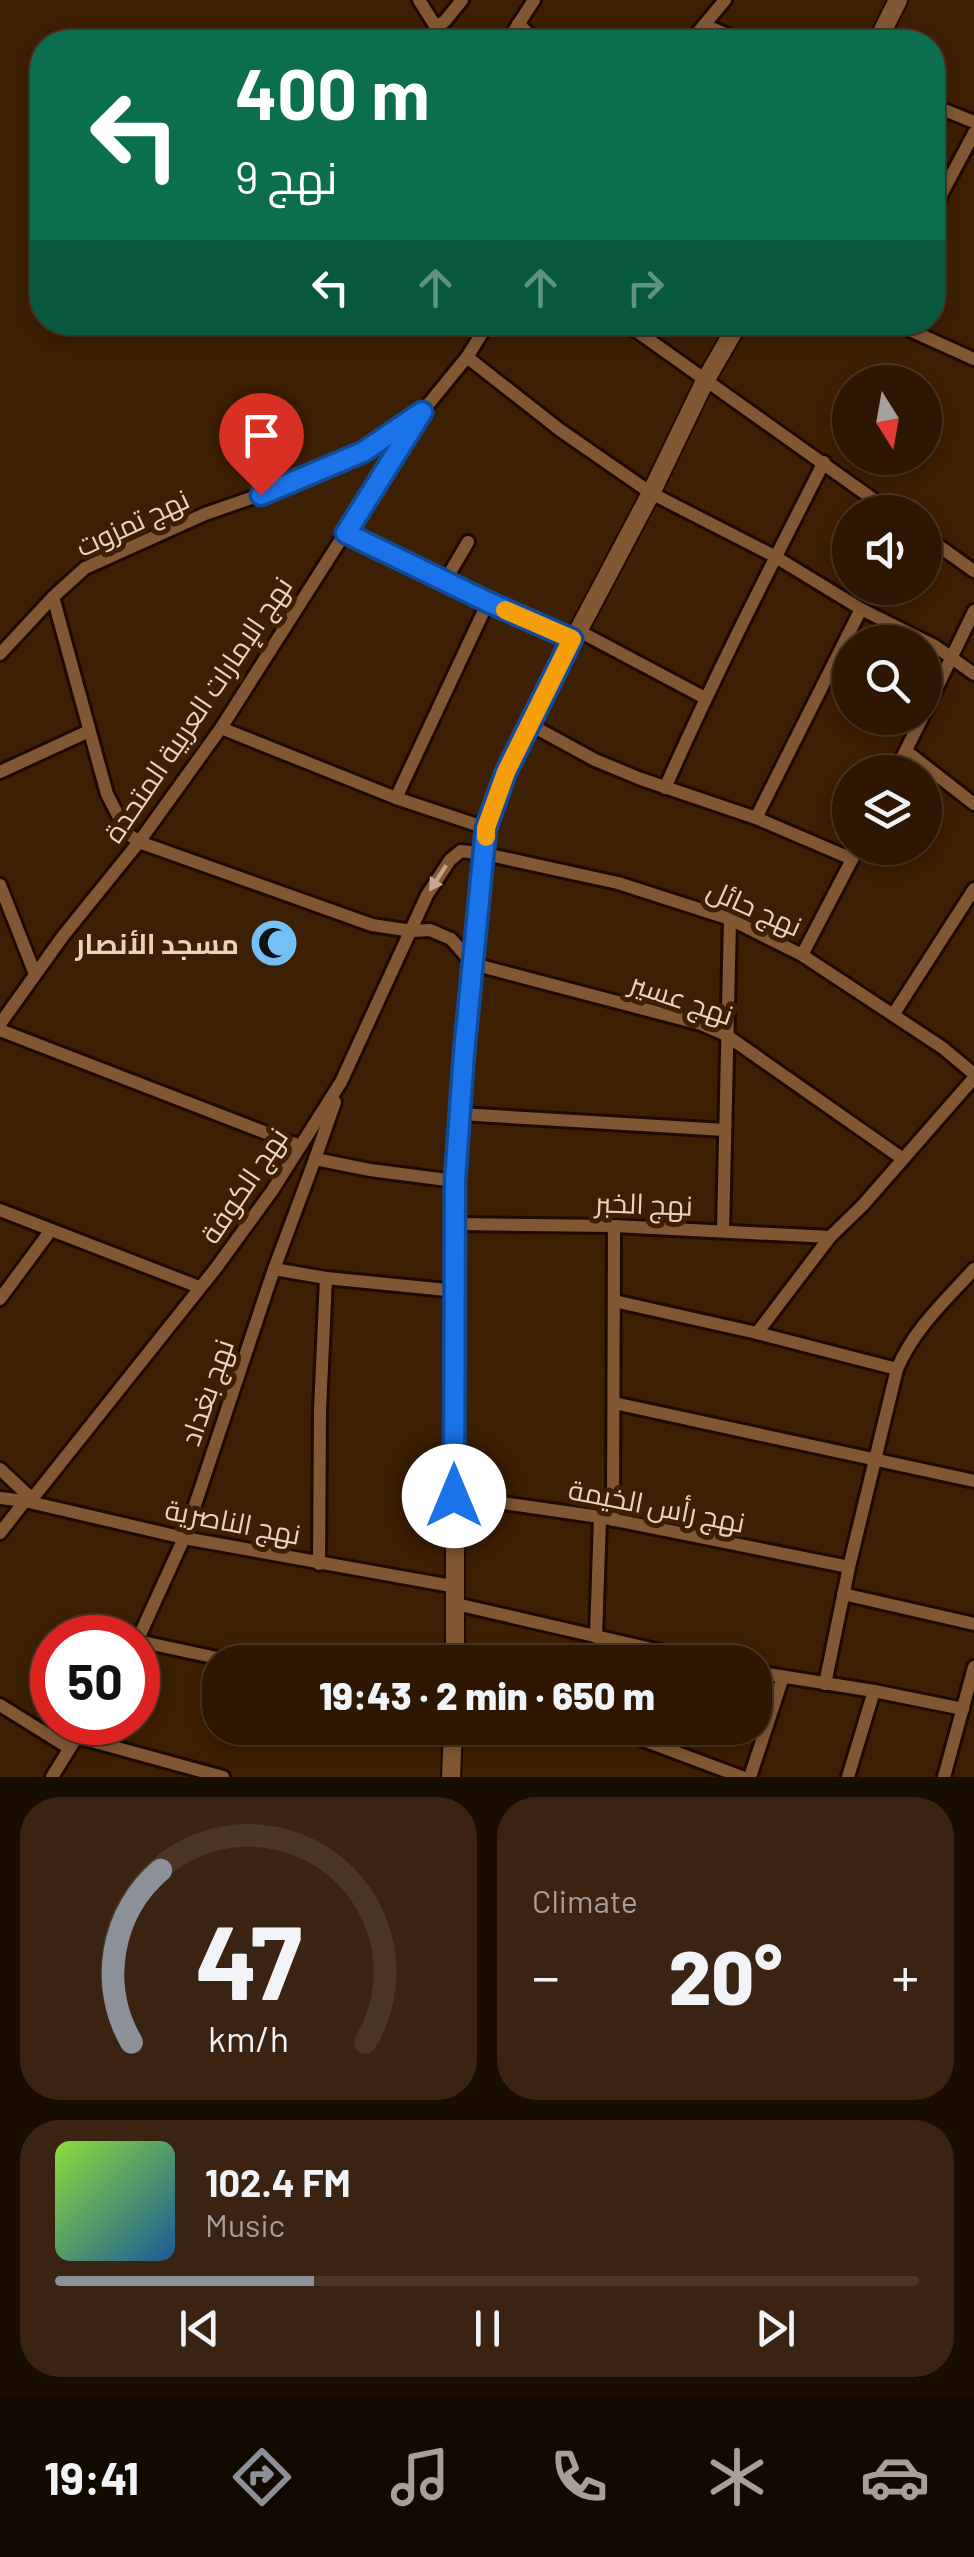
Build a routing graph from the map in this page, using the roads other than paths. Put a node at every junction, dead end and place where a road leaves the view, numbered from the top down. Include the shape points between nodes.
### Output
1 (418, 0) edge
2 (462, 0) edge
3 (534, 0) edge
4 (725, 0) edge
5 (898, 0) edge
6 (518, 24) junction
7 (704, 24) junction
8 (436, 27) junction
9 (437, 30) edge
10 (514, 30) edge
11 (525, 30) edge
12 (699, 30) edge
13 (717, 30) edge
14 (883, 30) edge
15 (945, 110) edge
16 (974, 122) edge
17 (974, 134) edge
18 (945, 188) edge
19 (481, 335) edge
20 (642, 335) edge
21 (732, 335) edge
22 (921, 335) edge
23 (467, 357) junction
24 (974, 359) edge
25 (705, 381) junction
26 (422, 412) junction
27 (824, 463) junction
28 (651, 492) junction
29 (868, 495) edge
30 (346, 533) junction
31 (468, 542) dead end
32 (942, 548) edge
33 (774, 556) junction
34 (974, 571) edge
35 (445, 581) junction
36 (53, 597) junction
37 (488, 602) junction
38 (861, 609) junction
39 (974, 611) edge
40 (574, 635) junction
41 (0, 654) edge
42 (952, 657) junction
43 (974, 674) edge
44 (942, 678) edge
45 (705, 698) junction
46 (530, 724) junction
47 (221, 728) junction
48 (89, 731) junction
49 (914, 735) edge
50 (906, 751) junction
51 (904, 755) edge
52 (0, 772) edge
53 (665, 788) junction
54 (396, 798) junction
55 (974, 804) edge
56 (756, 818) junction
57 (486, 828) junction
58 (140, 842) junction
59 (832, 845) edge
60 (485, 854) junction
61 (849, 865) edge
62 (0, 886) edge
63 (974, 889) edge
64 (730, 919) junction
65 (412, 932) junction
66 (802, 955) junction
67 (473, 964) junction
68 (35, 974) junction
69 (893, 1015) junction
70 (0, 1027) edge
71 (726, 1035) junction
72 (974, 1076) edge
73 (342, 1082) junction
74 (460, 1114) junction
75 (725, 1130) junction
76 (300, 1146) junction
77 (315, 1159) junction
78 (903, 1159) junction
79 (455, 1181) junction
80 (0, 1210) edge
81 (456, 1224) junction
82 (614, 1226) junction
83 (52, 1230) junction
84 (723, 1231) junction
85 (830, 1237) junction
86 (274, 1269) junction
87 (974, 1270) edge
88 (326, 1278) junction
89 (199, 1287) junction
90 (456, 1291) junction
91 (0, 1298) edge
92 (614, 1300) junction
93 (756, 1333) junction
94 (898, 1369) junction
95 (614, 1403) junction
96 (876, 1458) junction
97 (0, 1469) edge
98 (974, 1481) edge
99 (454, 1496) junction
100 (0, 1498) edge
101 (29, 1500) junction
102 (606, 1518) junction
103 (0, 1533) edge
104 (184, 1538) junction
105 (319, 1564) junction
106 (849, 1568) junction
107 (843, 1594) junction
108 (456, 1596) junction
109 (149, 1615) edge
110 (974, 1624) edge
111 (596, 1637) junction
112 (160, 1645) edge
113 (455, 1645) edge
114 (632, 1645) edge
115 (202, 1654) edge
116 (974, 1667) edge
117 (772, 1675) edge
118 (783, 1677) junction
119 (825, 1684) junction
120 (874, 1691) junction
121 (0, 1705) edge
122 (963, 1709) junction
123 (30, 1721) edge
124 (72, 1745) edge
125 (82, 1745) edge
126 (452, 1745) edge
127 (656, 1745) edge
128 (52, 1777) edge
129 (223, 1777) edge
130 (451, 1777) edge
131 (742, 1777) edge
132 (750, 1777) edge
133 (848, 1777) edge
134 (944, 1777) edge

1 - 8 street
2 - 8 street
3 - 6 street
4 - 7 street
5 - 14 main road
6 - 10 street
6 - 11 street
7 - 12 street
7 - 13 street
8 - 9 street
15 - 16 street
17 - 18 street
19 - 23 street, نهج تمزوت
20 - 25 street
21 - 25 main road
22 - 24 street
23 - 26 street, نهج تمزوت
23 - 28 street
25 - 27 street
25 - 28 main road
26 - 30 street, نهج الإمارات العربية المتحدة
26 - 36 street, نهج تمزوت via 363,452 85,568
27 - 29 street
27 - 33 street
28 - 33 street
28 - 40 main road
30 - 35 street
30 - 47 street, نهج الإمارات العربية المتحدة
31 - 35 street
32 - 34 street
33 - 38 street
33 - 45 street
35 - 37 street
36 - 41 street, نهج تمزوت
36 - 48 street
37 - 40 street
37 - 54 street
38 - 42 street
38 - 56 street
39 - 42 street
40 - 45 street
40 - 46 main road
42 - 43 street
42 - 44 street
45 - 53 street
46 - 53 street
46 - 57 main road
47 - 54 street
47 - 58 street, نهج الإمارات العربية المتحدة
48 - 52 street
48 - 58 street via 116,814
49 - 50 street
50 - 51 street
50 - 55 street
53 - 56 street
54 - 57 street
56 - 59 street
57 - 60 main road
58 - 65 street via 372,925
58 - 68 street, نهج الإمارات العربية المتحدة
60 - 64 street, نهج حائل via 618,883
60 -> 65 street, نهج الكوفة via 461,851 450,860
60 - 67 main road
61 - 66 street
62 - 68 street
63 - 69 street
64 - 66 street, نهج حائل
64 - 71 street
65 - 67 street via 430,930 451,939
65 - 73 street, نهج الكوفة
66 - 69 street, نهج حائل
67 - 71 street, نهج عسير
67 - 74 main road
68 - 70 street, نهج الإمارات العربية المتحدة
69 - 72 street, نهج حائل
70 - 76 street
71 - 75 street
71 - 78 street, نهج عسير
72 - 78 street
73 - 76 street, نهج الكوفة
73 - 77 street, نهج بغداد
74 - 75 street
74 - 79 main road
75 - 84 street
76 - 89 street, نهج الكوفة
77 - 79 street
77 - 86 street, نهج بغداد
78 - 85 street
79 - 81 main road
80 - 83 street
81 - 82 street, نهج الخبر
81 - 90 main road
82 - 84 street, نهج الخبر
82 - 92 street
83 - 89 street
83 - 91 street
84 - 85 street, نهج الخبر
85 - 93 street
86 - 88 street
86 - 104 street, نهج بغداد
87 - 94 street via 925,1321
88 - 90 street
88 - 105 street
89 - 101 street, نهج الكوفة
90 - 99 main road
92 - 93 street
92 - 95 street
93 - 94 street
94 - 96 street
95 - 96 street
95 - 102 street
96 - 98 street
96 - 106 street
97 - 101 street
99 - 102 street, نهج رأس الخيمة
99 - 108 main road
100 - 101 street, نهج الناصرية
101 - 103 street, نهج الكوفة
101 - 104 street, نهج الناصرية
102 - 106 street, نهج رأس الخيمة
102 - 111 street
104 - 105 street, نهج الناصرية
104 - 109 street, نهج بغداد
105 - 108 street, نهج الناصرية
106 - 107 street
107 - 110 street
107 - 119 street
108 - 111 street, نهج الناصرية
108 - 113 main road
111 - 114 street, نهج الناصرية
112 - 115 street
116 - 122 street
117 - 118 street
118 - 119 street
118 - 132 street
119 - 120 street
120 - 122 street
120 - 133 street
121 - 123 street
122 - 134 street
124 - 128 street
125 - 129 street
126 - 130 main road
127 - 131 street

